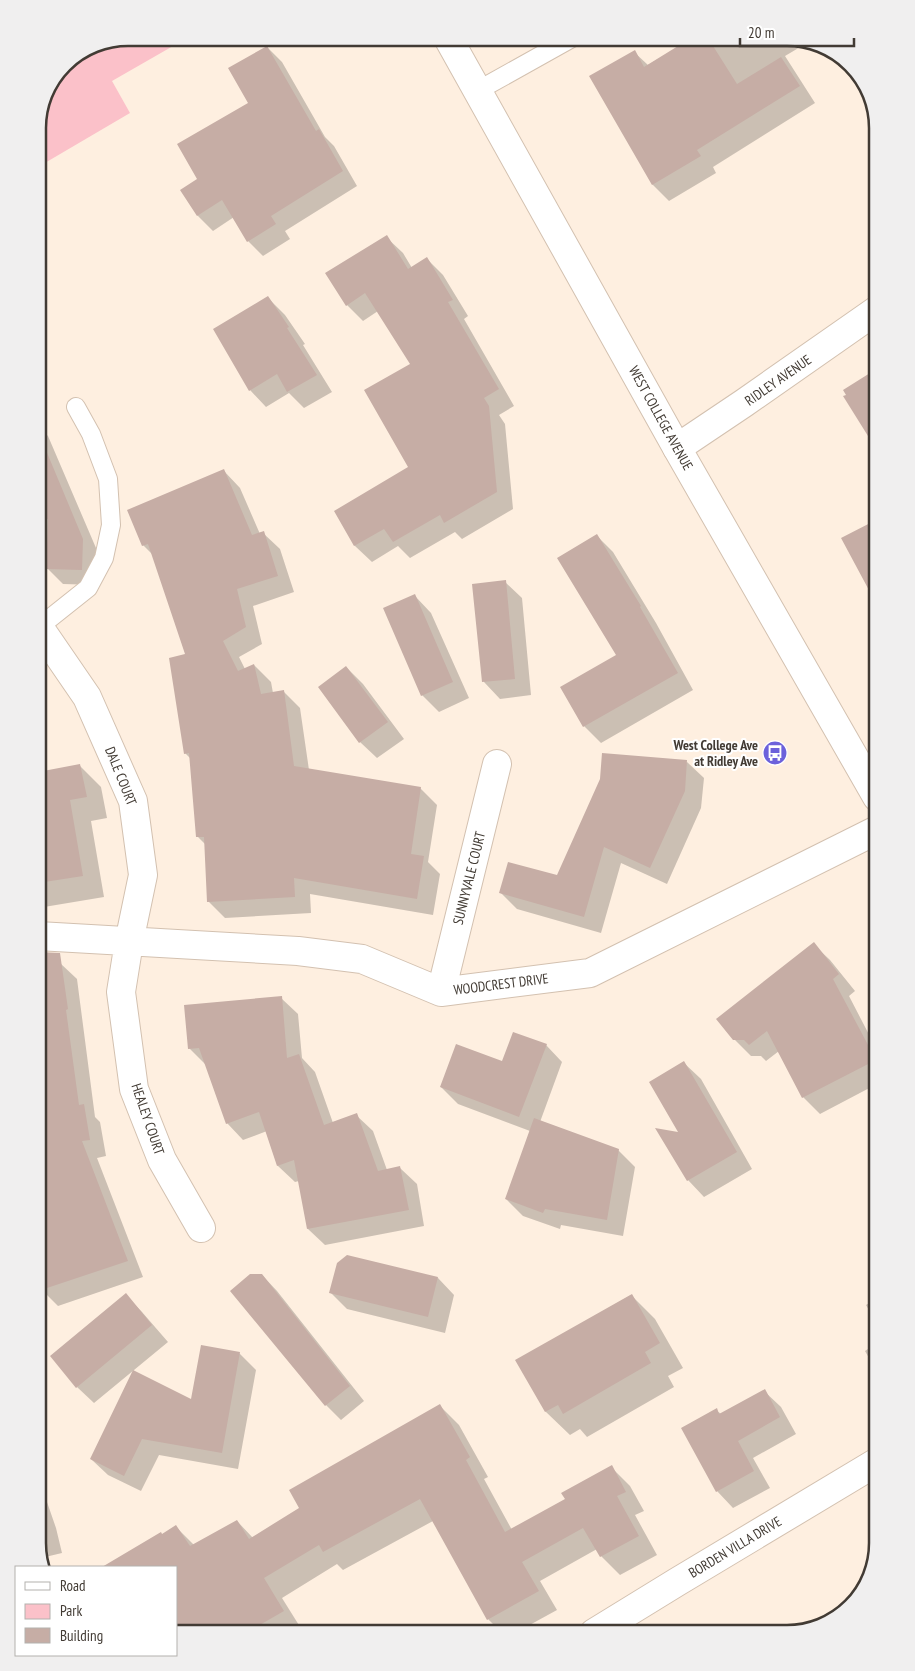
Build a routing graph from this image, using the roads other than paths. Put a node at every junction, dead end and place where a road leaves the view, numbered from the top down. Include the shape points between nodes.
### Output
1 (452, 46) edge
2 (558, 46) edge
3 (477, 91) junction
4 (869, 316) edge
5 (76, 407) dead end
6 (677, 448) junction
7 (46, 621) edge
8 (46, 637) edge
9 (497, 764) dead end
10 (869, 781) edge
11 (869, 834) edge
12 (46, 937) edge
13 (129, 942) junction
14 (441, 992) junction
15 (201, 1228) dead end
16 (869, 1467) edge
17 (608, 1625) edge

1 - 3 street, WEST COLLEGE AVENUE
2 - 3 lane
3 - 6 street, WEST COLLEGE AVENUE
4 - 6 street, RIDLEY AVENUE
5 - 7 lane via 108,479 111,525 104,558 88,588
6 - 10 street, WEST COLLEGE AVENUE
8 - 13 street, DALE COURT via 87,697 133,801 143,875
9 - 14 street, SUNNYVALE COURT
11 - 14 street, WOODCREST DRIVE via 590,973
12 - 13 street, WOODCREST DRIVE
13 - 14 street, WOODCREST DRIVE via 298,951 362,959
13 - 15 street, HEALEY COURT via 122,992 134,1089 162,1160
16 - 17 street, BORDEN VILLA DRIVE

